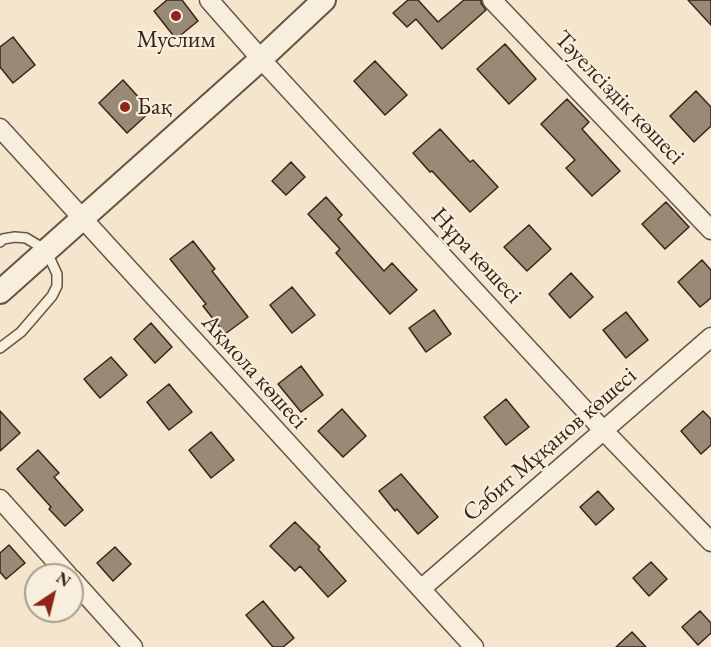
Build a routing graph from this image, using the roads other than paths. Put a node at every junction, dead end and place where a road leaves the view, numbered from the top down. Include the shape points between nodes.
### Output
1 (209, 0) edge
2 (324, 0) edge
3 (492, 0) edge
4 (261, 59) junction
5 (0, 128) edge
6 (82, 219) junction
7 (711, 230) edge
8 (0, 242) edge
9 (46, 250) junction
10 (0, 292) edge
11 (711, 337) edge
12 (0, 348) edge
13 (603, 430) junction
14 (0, 499) edge
15 (711, 542) edge
16 (57, 563) edge
17 (421, 589) junction
18 (84, 592) edge
19 (133, 647) edge
20 (474, 647) edge

1 - 4 street, Нұра көшесі
2 - 4 street
3 - 7 street, Тәуелсіздік көшесі
4 - 6 street
4 - 13 street, Нұра көшесі
5 - 6 street, Ақмола көшесі
6 - 9 street
6 - 17 street, Ақмола көшесі
8 - 9 lane via 26,238
9 - 10 street
9 - 12 lane via 57,274 57,286 21,332
11 - 13 street, Сәбит Мұқанов көшесі
13 - 15 street, Нұра көшесі
13 - 17 street, Сәбит Мұқанов көшесі
14 - 16 street
17 - 20 street, Ақмола көшесі
18 - 19 street

